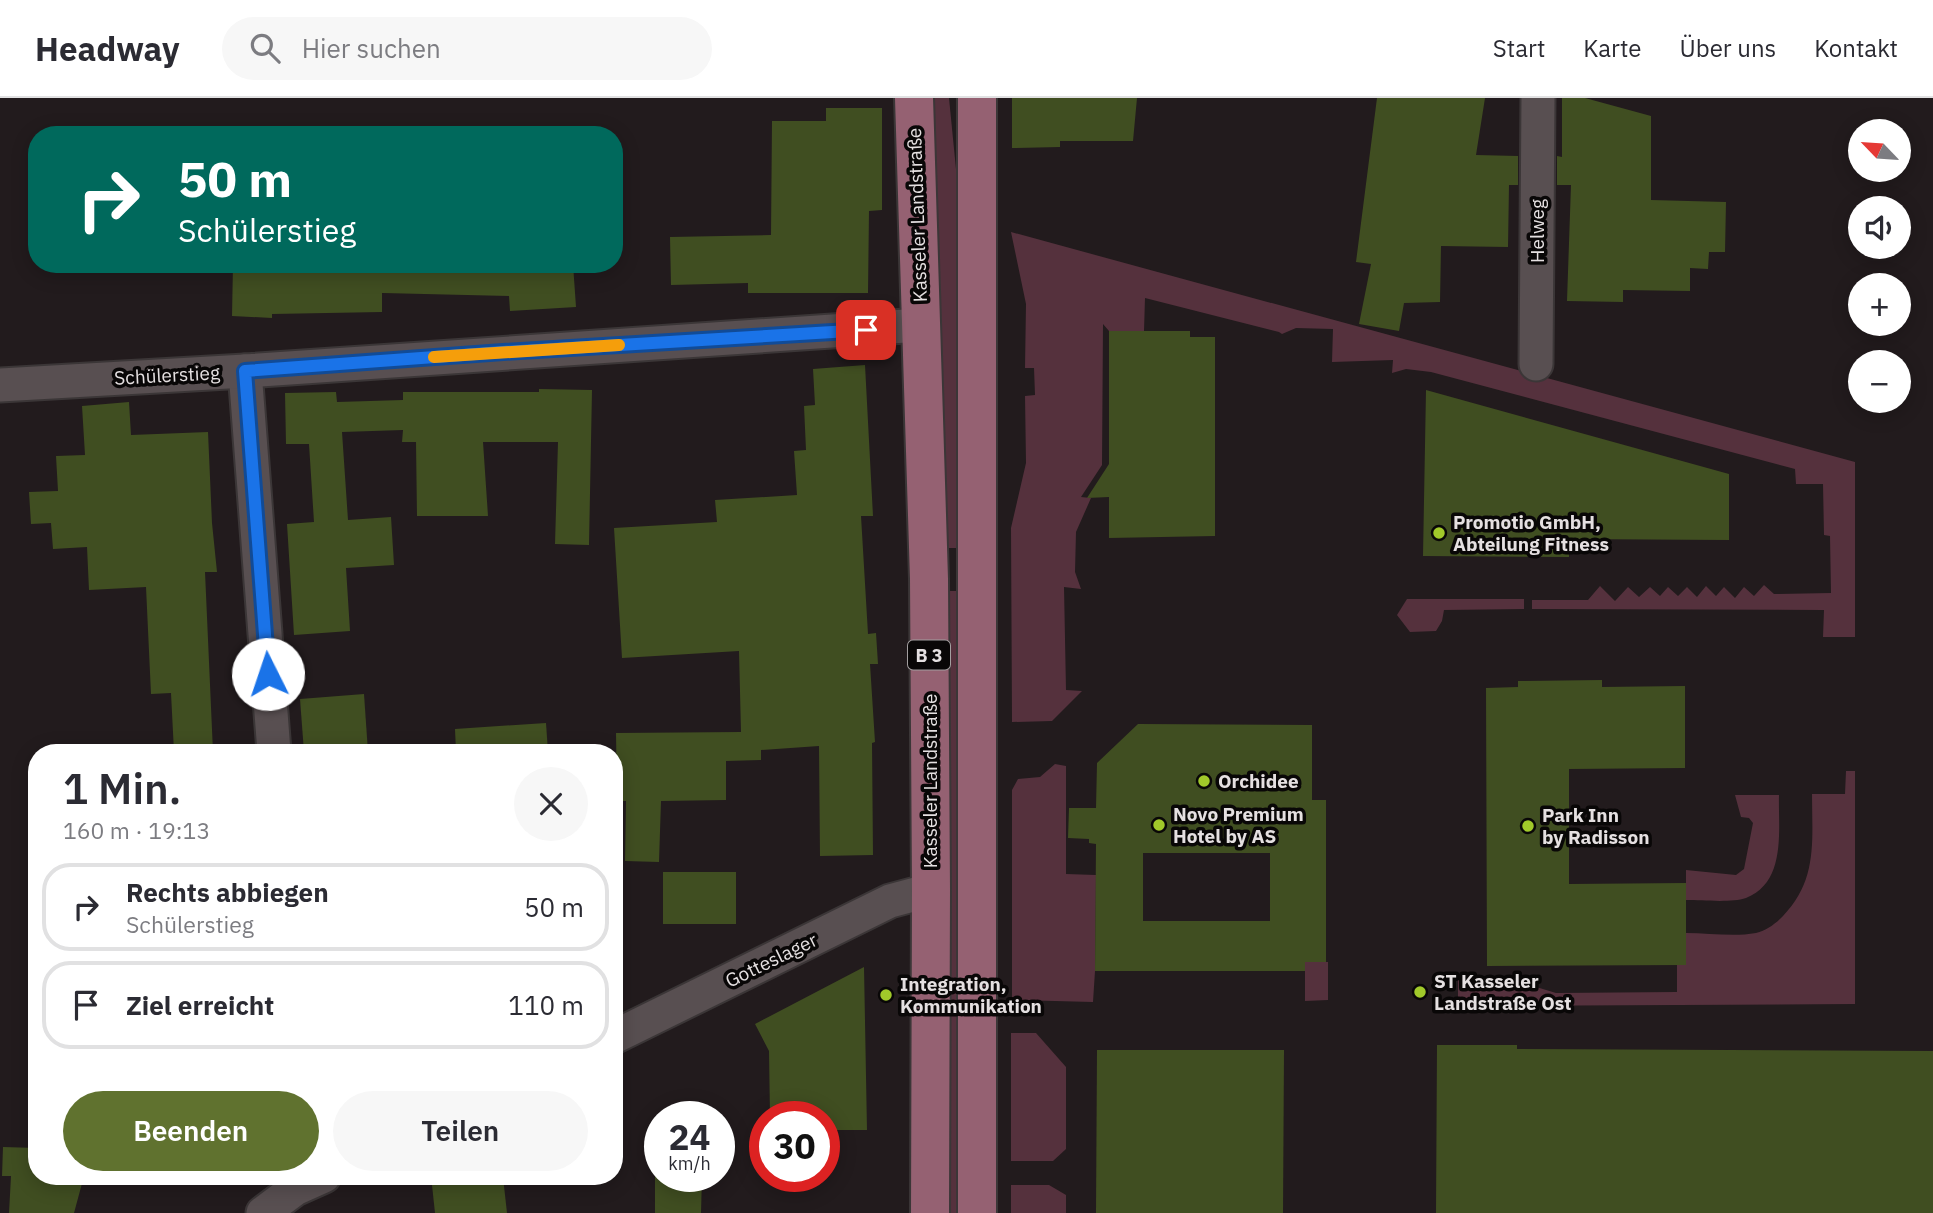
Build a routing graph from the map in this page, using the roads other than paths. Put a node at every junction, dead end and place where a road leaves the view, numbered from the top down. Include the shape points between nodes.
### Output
1 (914, 98) edge
2 (978, 98) edge
3 (1538, 98) edge
4 (920, 325) junction
5 (1536, 364) dead end
6 (245, 371) junction
7 (0, 385) edge
8 (273, 744) edge
9 (931, 890) junction
10 (623, 1033) edge
11 (299, 1185) edge
12 (263, 1213) edge
13 (930, 1213) edge
14 (977, 1213) edge

1 - 4 main road, Kasseler Landstraße / B 3
2 - 14 main road, B 3
3 - 5 street, Helweg
4 - 6 street, Schülerstieg
4 - 9 main road, Kasseler Landstraße / B 3 via 929,579
6 - 7 street, Schülerstieg
6 - 8 street
9 - 10 street, Gotteslager via 890,901
9 - 13 main road, Kasseler Landstraße / B 3
11 - 12 street

